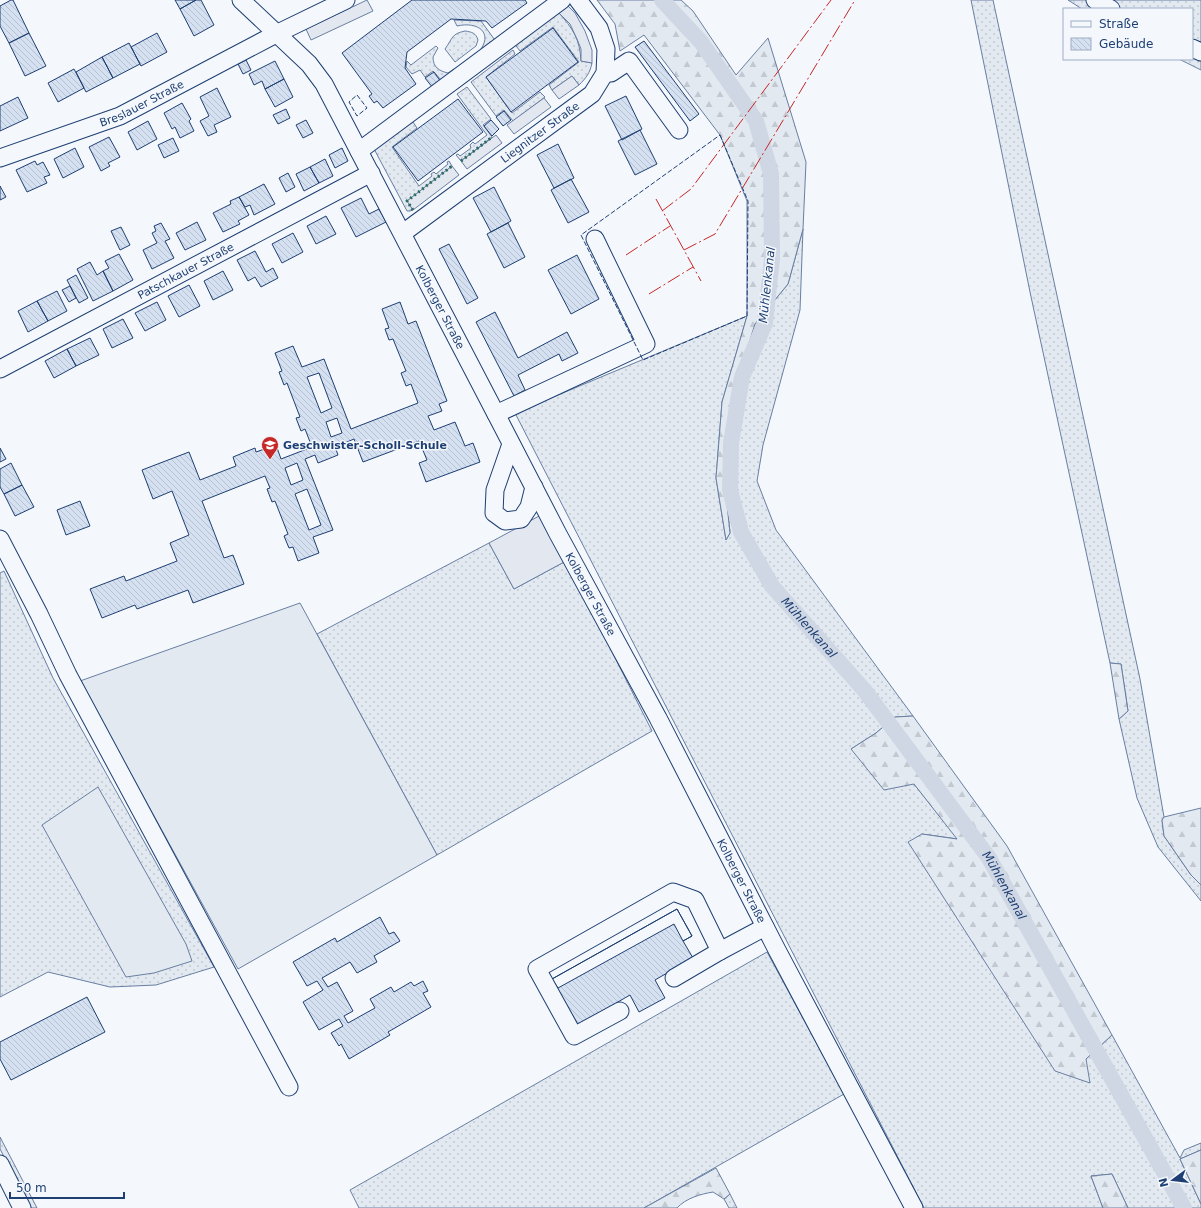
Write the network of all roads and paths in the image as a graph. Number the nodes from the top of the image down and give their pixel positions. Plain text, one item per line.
1 (241, 0) edge
2 (346, 0) edge
3 (562, 0) edge
4 (578, 0) edge
5 (1095, 0) edge
6 (1109, 8) edge
7 (276, 34) junction
8 (605, 74) junction
9 (679, 130) dead end
10 (359, 151) junction
11 (0, 158) edge
12 (371, 173) junction
13 (403, 233) junction
14 (595, 239) dead end
15 (0, 369) edge
16 (496, 414) junction
17 (511, 444) junction
18 (534, 487) junction
19 (0, 539) edge
20 (765, 927) junction
21 (720, 952) junction
22 (674, 978) dead end
23 (620, 1011) dead end
24 (289, 1087) dead end
25 (0, 1164) edge
26 (22, 1208) edge
27 (914, 1208) edge

1 - 7 street, Kolberger Straße
2 - 7 street
3 - 10 street
4 - 8 street
5 - 6 street
7 - 10 street, Kolberger Straße
7 - 11 street, Breslauer Straße
8 - 9 street
8 - 13 street, Liegnitzer Straße
10 - 12 street, Kolberger Straße
12 - 13 street, Kolberger Straße
12 - 15 street, Patschkauer Straße
13 - 16 street, Kolberger Straße
14 - 16 street
16 - 17 street, Kolberger Straße
17 - 18 street, Kolberger Straße
17 - 18 street
18 - 20 street, Kolberger Straße
19 - 24 street
20 - 21 street
20 - 27 street, Kolberger Straße
21 - 22 street
21 - 23 street
25 - 26 street

